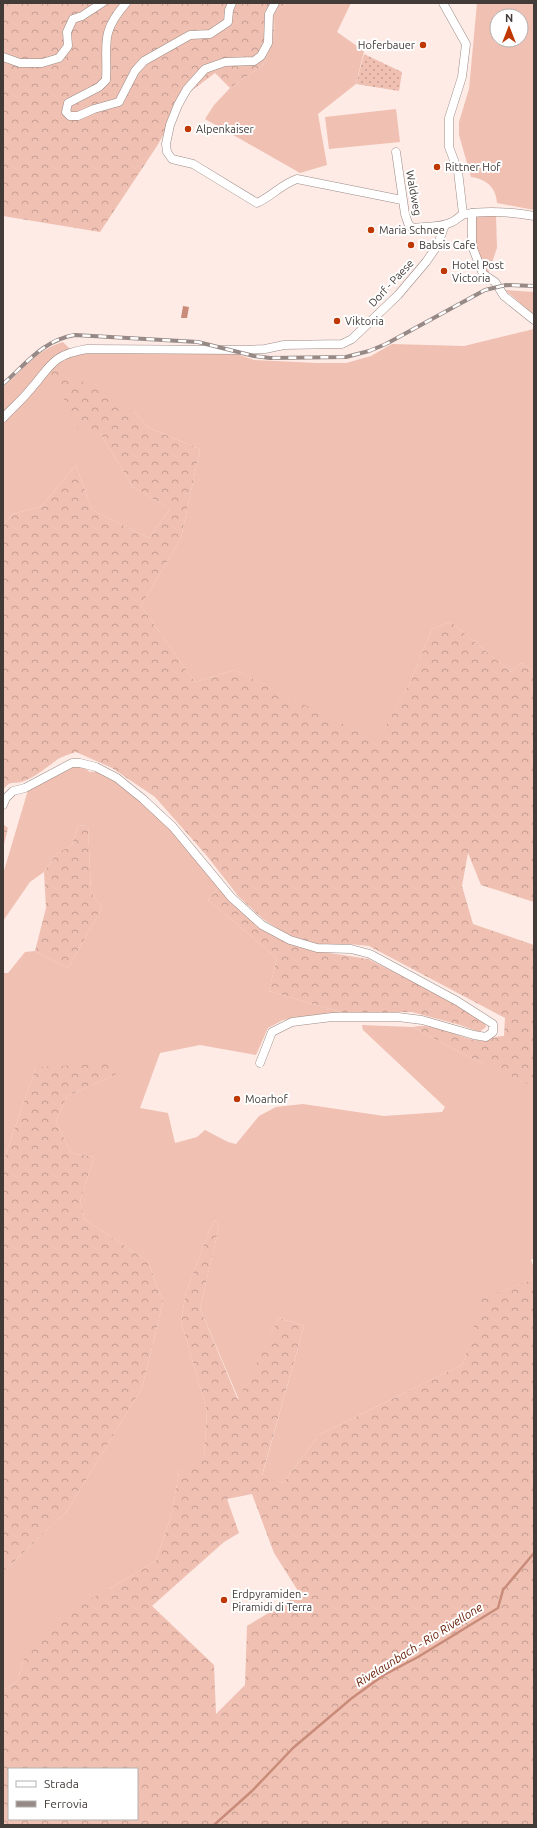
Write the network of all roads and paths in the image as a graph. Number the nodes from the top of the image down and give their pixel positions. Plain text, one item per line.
1 (102, 3) edge
2 (126, 3) edge
3 (232, 3) edge
4 (275, 3) edge
5 (443, 3) edge
6 (3, 57) edge
7 (396, 152) dead end
8 (402, 200) junction
9 (467, 214) junction
10 (534, 216) edge
11 (445, 225) junction
12 (534, 320) edge
13 (3, 418) edge
14 (3, 805) edge
15 (260, 1063) dead end

1 - 6 street
2 - 3 street
4 - 8 street
5 - 9 street
7 - 8 street, Waldweg
8 - 11 street, Waldweg
9 - 10 street
9 - 11 street
9 - 12 street
11 - 13 street, Dorf - Paese
14 - 15 street

